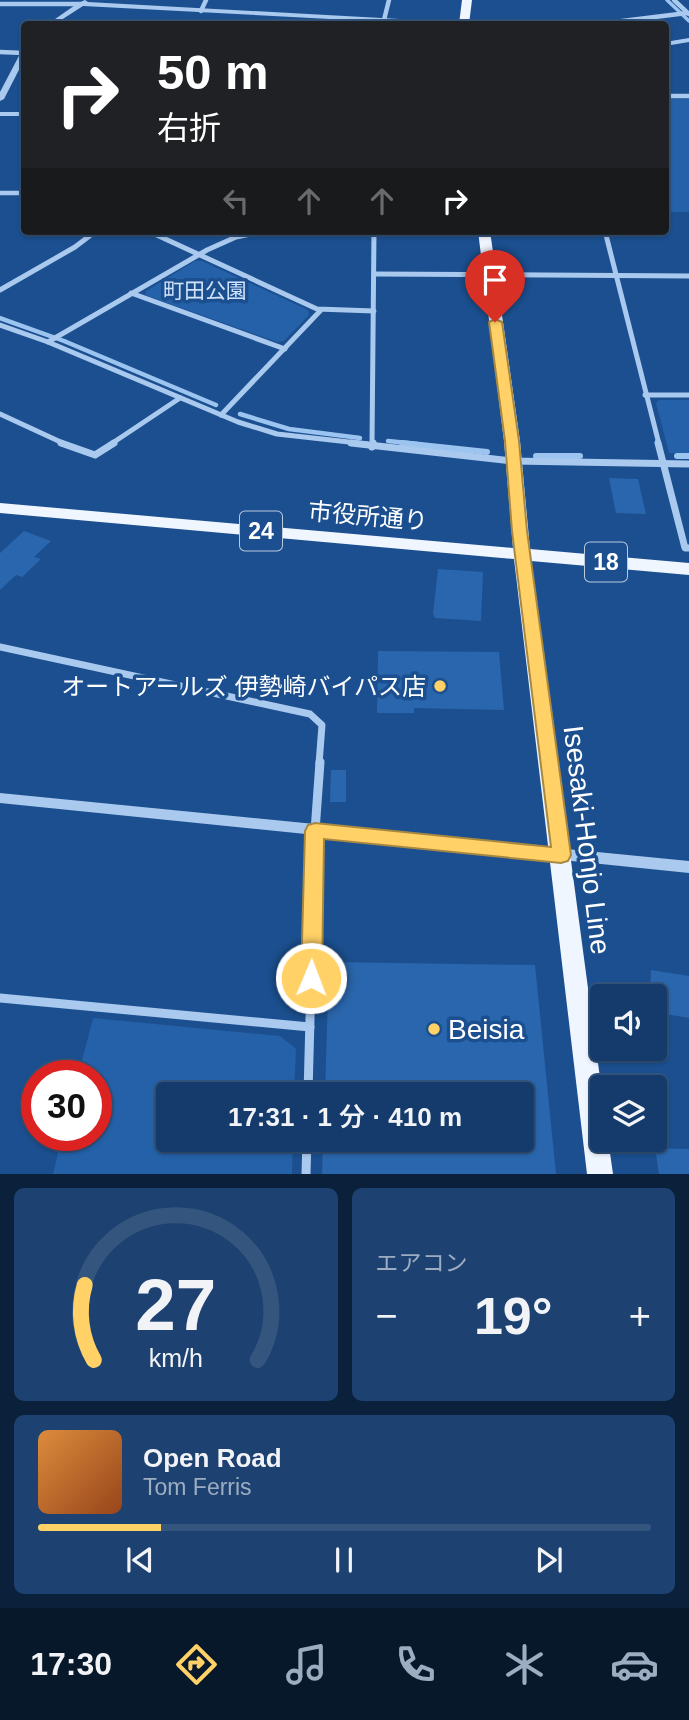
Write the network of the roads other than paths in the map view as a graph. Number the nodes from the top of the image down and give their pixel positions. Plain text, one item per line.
1 (89, 0) edge
2 (206, 0) edge
3 (389, 0) edge
4 (467, 0) edge
5 (674, 0) edge
6 (24, 2) edge
7 (0, 4) edge
8 (80, 4) junction
9 (201, 11) junction
10 (688, 13) edge
11 (55, 21) edge
12 (367, 21) edge
13 (384, 21) edge
14 (464, 21) edge
15 (623, 21) edge
16 (689, 40) edge
17 (669, 43) edge
18 (0, 52) edge
19 (21, 53) edge
20 (21, 59) edge
21 (669, 96) edge
22 (689, 96) edge
23 (0, 99) edge
24 (0, 114) edge
25 (21, 114) edge
26 (0, 193) edge
27 (21, 193) edge
28 (91, 235) edge
29 (157, 235) edge
30 (246, 235) edge
31 (374, 235) edge
32 (484, 235) edge
33 (606, 235) edge
34 (199, 254) junction
35 (374, 274) junction
36 (489, 274) junction
37 (616, 275) junction
38 (689, 276) edge
39 (0, 290) edge
40 (131, 293) junction
41 (321, 310) junction
42 (374, 311) junction
43 (0, 325) edge
44 (48, 342) junction
45 (285, 349) junction
46 (645, 395) junction
47 (689, 395) edge
48 (180, 398) junction
49 (0, 414) edge
50 (221, 415) junction
51 (372, 447) junction
52 (513, 461) junction
53 (663, 464) junction
54 (689, 464) edge
55 (0, 508) edge
56 (689, 548) edge
57 (523, 554) junction
58 (689, 569) edge
59 (0, 648) edge
60 (0, 799) edge
61 (315, 831) junction
62 (561, 855) junction
63 (689, 867) edge
64 (0, 998) edge
65 (310, 1027) junction
66 (308, 1082) edge
67 (307, 1152) edge
68 (306, 1174) edge
69 (600, 1174) edge

1 - 8 street
2 - 9 street
3 - 13 street
4 - 14 main road
5 - 10 street
6 - 7 street
6 - 8 street
8 - 9 street
8 - 11 street
9 - 12 street
10 - 15 street
16 - 17 street
18 - 19 street
20 - 23 street
21 - 22 street
24 - 25 street
26 - 27 street
28 - 39 street
29 - 34 street
30 - 34 street
31 - 35 street
32 - 36 main road, Isesaki-Honjo Line
33 - 37 street
34 - 40 street
34 - 41 street
35 - 36 street
35 - 42 street
36 - 37 street
36 - 52 main road, Isesaki-Honjo Line
37 - 38 street
37 - 46 street
40 - 44 street
40 - 45 street
41 - 42 street
41 - 45 street
42 - 51 street
43 - 44 street
44 - 48 street
45 - 50 street
46 - 47 street
46 - 53 street
48 - 49 street
48 - 50 street
50 - 51 street
51 - 52 street
52 - 53 street
52 - 57 main road, Isesaki-Honjo Line
53 - 54 street
53 - 56 street
55 - 57 main road, 市役所通り / 24
57 - 58 main road, 市役所通り / 18
57 - 62 main road, Isesaki-Honjo Line
59 - 61 street
60 - 61 street
61 - 62 street
61 - 65 street
62 - 63 street
62 - 69 main road, Isesaki-Honjo Line
64 - 65 street
65 - 66 street
67 - 68 street

